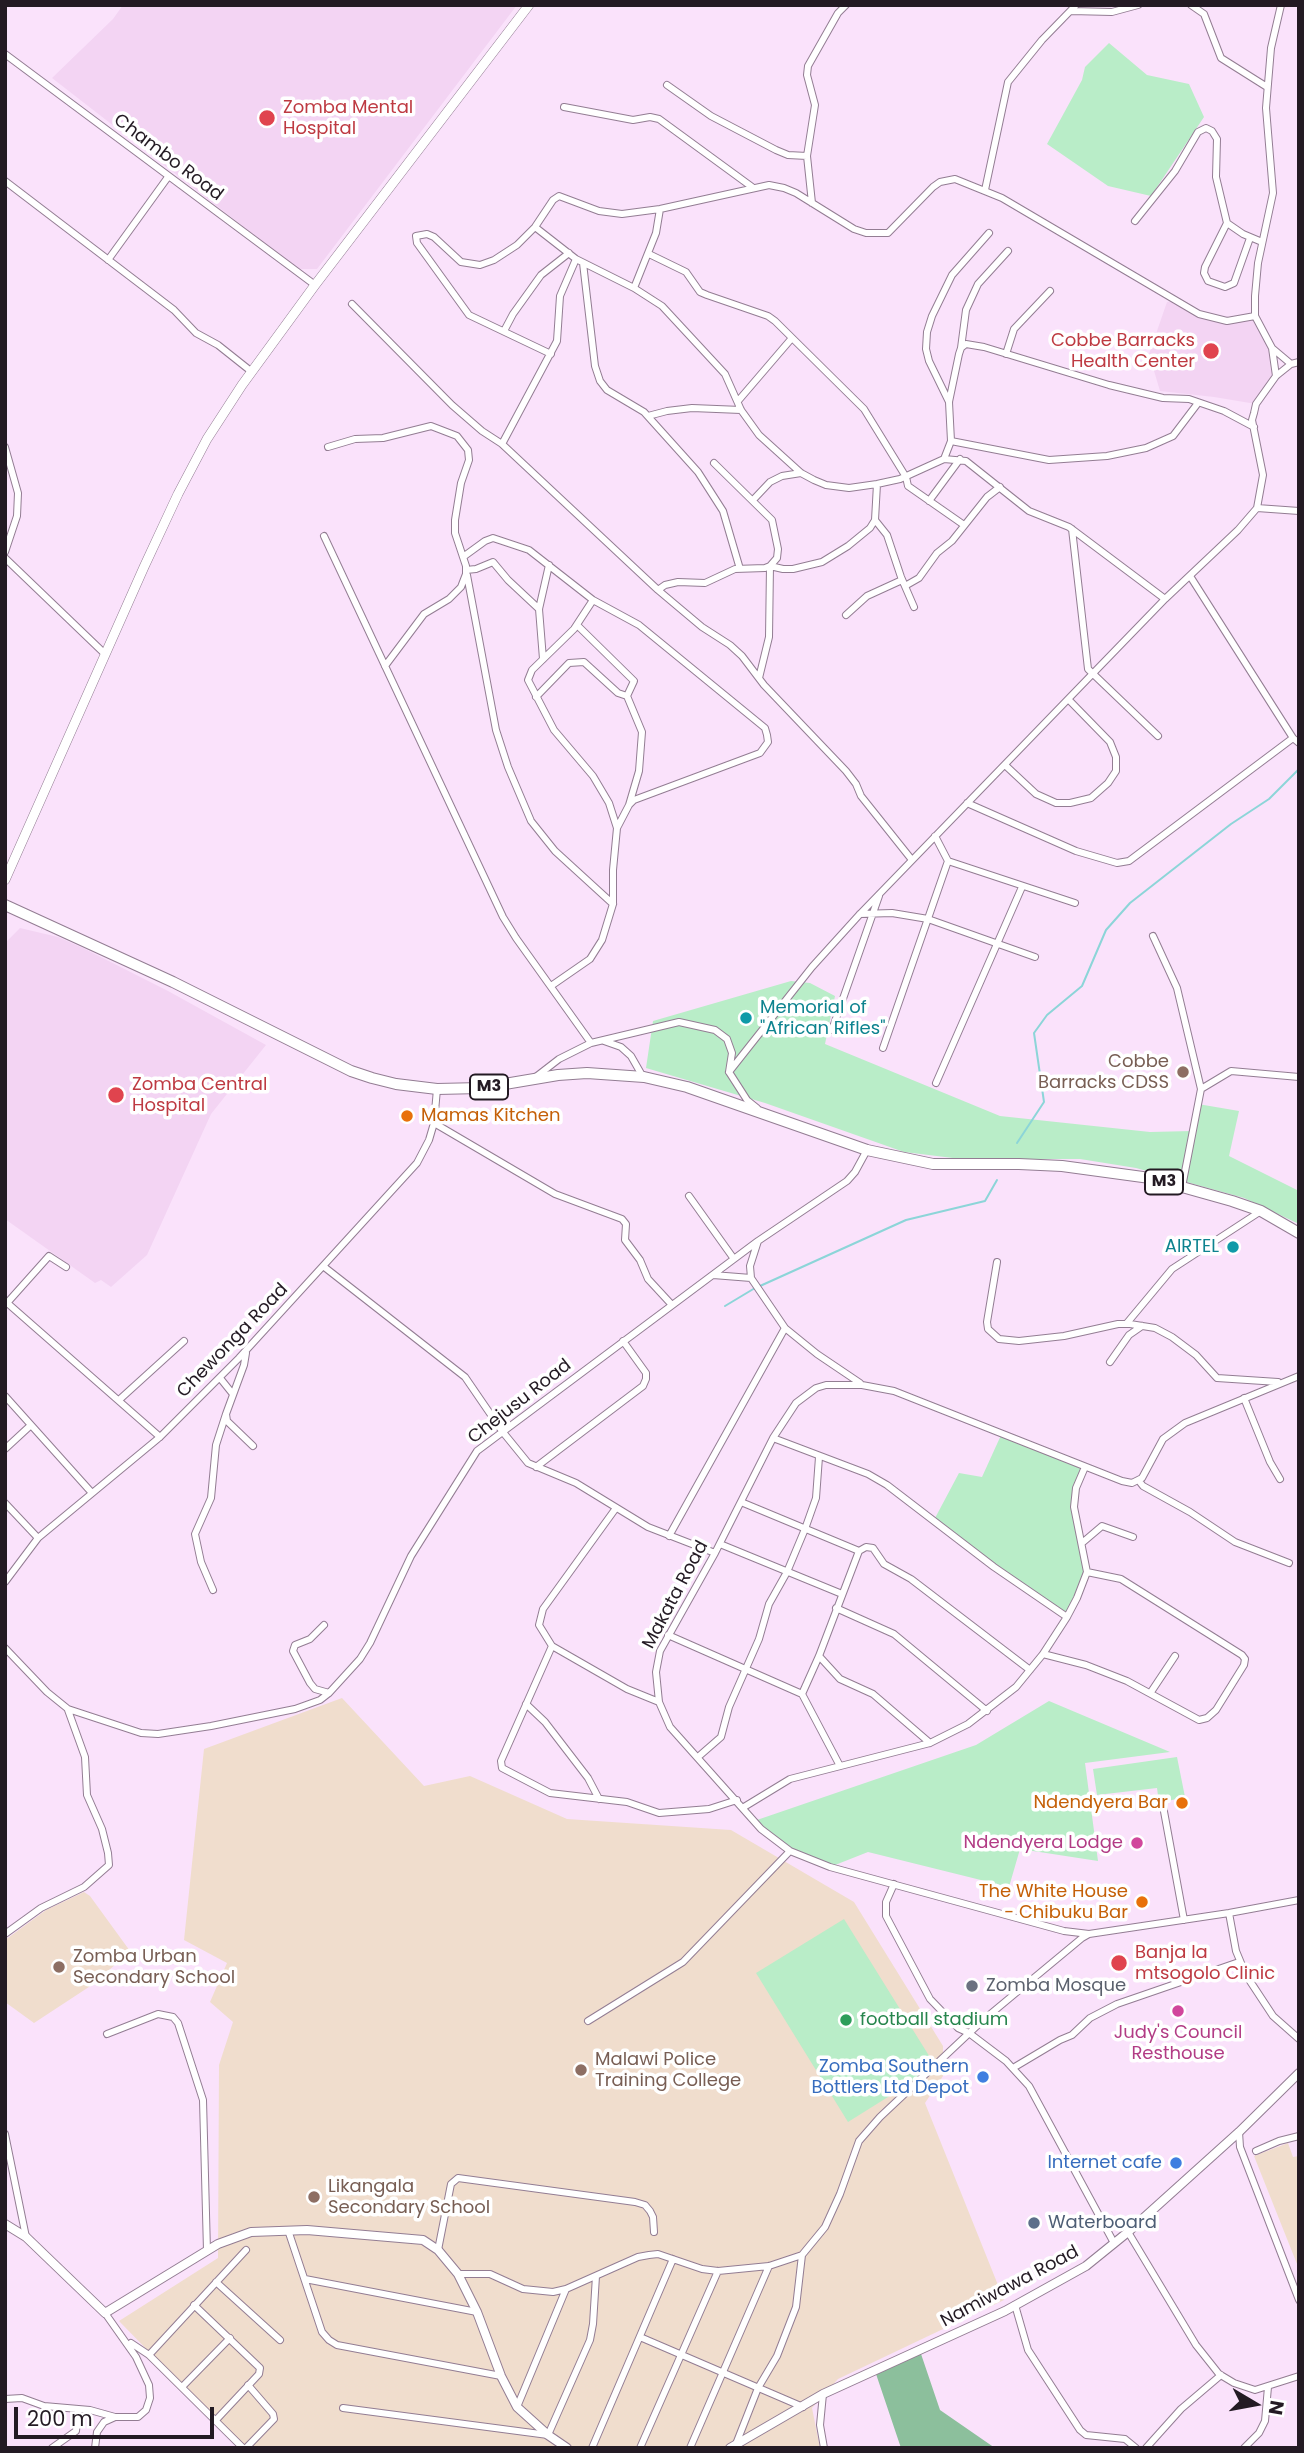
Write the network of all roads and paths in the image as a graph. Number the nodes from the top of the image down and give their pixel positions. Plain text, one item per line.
1 (529, 5) edge
2 (846, 5) edge
3 (1076, 5) edge
4 (1138, 5) edge
5 (1192, 5) edge
6 (1281, 5) edge
7 (1071, 11) junction
8 (5, 54) edge
9 (667, 85) dead end
10 (1267, 88) junction
11 (564, 107) dead end
12 (807, 156) junction
13 (168, 177) junction
14 (5, 181) edge
15 (752, 187) junction
16 (985, 190) junction
17 (812, 203) junction
18 (660, 209) junction
19 (1135, 221) dead end
20 (1227, 223) junction
21 (535, 227) junction
22 (989, 233) dead end
23 (1250, 238) junction
24 (1262, 242) junction
25 (1008, 251) dead end
26 (569, 254) junction
27 (649, 254) junction
28 (576, 259) junction
29 (108, 260) junction
30 (583, 263) junction
31 (315, 285) junction
32 (634, 288) junction
33 (1050, 291) dead end
34 (352, 304) dead end
35 (1255, 316) junction
36 (504, 331) junction
37 (792, 338) junction
38 (961, 348) junction
39 (1272, 348) junction
40 (551, 354) junction
41 (1006, 354) junction
42 (1295, 363) edge
43 (251, 372) junction
44 (1276, 376) junction
45 (738, 401) junction
46 (949, 401) junction
47 (1198, 403) junction
48 (741, 410) junction
49 (648, 416) junction
50 (1255, 427) junction
51 (951, 441) junction
52 (502, 443) junction
53 (5, 447) edge
54 (328, 447) dead end
55 (975, 447) junction
56 (944, 459) junction
57 (963, 460) junction
58 (714, 463) dead end
59 (801, 473) junction
60 (906, 477) junction
61 (877, 484) junction
62 (1000, 488) junction
63 (753, 500) junction
64 (929, 501) junction
65 (1257, 508) junction
66 (1299, 510) edge
67 (875, 520) junction
68 (964, 525) junction
69 (1072, 529) junction
70 (324, 536) dead end
71 (5, 552) edge
72 (463, 557) junction
73 (5, 558) edge
74 (549, 565) junction
75 (770, 566) junction
76 (740, 569) junction
77 (466, 572) junction
78 (1190, 576) junction
79 (904, 583) junction
80 (658, 590) junction
81 (1166, 599) junction
82 (593, 600) junction
83 (914, 607) dead end
84 (539, 609) junction
85 (846, 615) dead end
86 (577, 625) junction
87 (105, 654) junction
88 (543, 659) junction
89 (385, 666) junction
90 (1094, 675) junction
91 (759, 678) junction
92 (627, 696) junction
93 (536, 697) junction
94 (1069, 701) junction
95 (1158, 736) dead end
96 (1296, 740) edge
97 (1005, 765) junction
98 (967, 803) junction
99 (629, 804) junction
100 (617, 828) junction
101 (935, 836) junction
102 (912, 860) junction
103 (948, 862) junction
104 (5, 880) edge
105 (1022, 887) junction
106 (880, 894) junction
107 (1075, 903) dead end
108 (613, 904) junction
109 (5, 905) edge
110 (873, 913) junction
111 (860, 914) junction
112 (928, 919) junction
113 (1153, 936) dead end
114 (998, 943) junction
115 (1035, 957) dead end
116 (551, 986) junction
117 (832, 1030) dead end
118 (603, 1041) junction
119 (591, 1043) junction
120 (883, 1048) dead end
121 (729, 1072) junction
122 (644, 1077) junction
123 (1299, 1077) edge
124 (533, 1079) junction
125 (936, 1083) dead end
126 (436, 1089) junction
127 (1201, 1090) junction
128 (761, 1112) junction
129 (434, 1123) junction
130 (867, 1150) junction
131 (1182, 1187) junction
132 (689, 1196) dead end
133 (1261, 1211) junction
134 (1299, 1233) edge
135 (758, 1241) junction
136 (734, 1258) junction
137 (997, 1262) dead end
138 (66, 1266) dead end
139 (323, 1266) junction
140 (713, 1275) junction
141 (751, 1278) junction
142 (6, 1302) edge
143 (672, 1305) junction
144 (1129, 1323) junction
145 (1142, 1326) junction
146 (785, 1328) junction
147 (1131, 1333) junction
148 (184, 1341) dead end
149 (623, 1341) junction
150 (246, 1351) junction
151 (1110, 1362) dead end
152 (1299, 1376) edge
153 (220, 1378) junction
154 (1282, 1382) junction
155 (862, 1385) junction
156 (232, 1393) junction
157 (5, 1396) edge
158 (1244, 1398) junction
159 (119, 1400) junction
160 (226, 1413) junction
161 (31, 1425) junction
162 (502, 1431) junction
163 (160, 1437) junction
164 (773, 1438) junction
165 (253, 1446) dead end
166 (5, 1449) edge
167 (819, 1457) junction
168 (1085, 1466) junction
169 (536, 1467) junction
170 (1280, 1479) dead end
171 (1139, 1481) junction
172 (92, 1493) junction
173 (741, 1502) junction
174 (5, 1503) edge
175 (616, 1508) junction
176 (805, 1529) junction
177 (668, 1536) junction
178 (1133, 1537) dead end
179 (38, 1538) junction
180 (1082, 1543) junction
181 (720, 1544) junction
182 (859, 1551) junction
183 (715, 1553) junction
184 (1289, 1563) dead end
185 (788, 1572) junction
186 (1087, 1572) junction
187 (5, 1582) edge
188 (213, 1590) dead end
189 (842, 1594) junction
190 (836, 1608) junction
191 (1067, 1617) junction
192 (324, 1625) dead end
193 (668, 1635) junction
194 (552, 1646) junction
195 (5, 1648) edge
196 (1043, 1654) junction
197 (819, 1656) junction
198 (1175, 1656) dead end
199 (745, 1668) junction
200 (1030, 1670) junction
201 (1150, 1692) junction
202 (329, 1693) junction
203 (802, 1693) junction
204 (659, 1702) junction
205 (526, 1704) junction
206 (68, 1709) junction
207 (987, 1711) junction
208 (930, 1742) junction
209 (698, 1757) junction
210 (839, 1766) junction
211 (599, 1798) junction
212 (737, 1800) junction
213 (1163, 1806) dead end
214 (744, 1807) junction
215 (790, 1851) junction
216 (894, 1884) junction
217 (1299, 1899) edge
218 (1229, 1913) junction
219 (1184, 1920) junction
220 (5, 1934) edge
221 (1089, 1934) junction
222 (1239, 1962) junction
223 (588, 2021) dead end
224 (969, 2033) junction
225 (107, 2034) dead end
226 (1299, 2039) edge
227 (1013, 2068) junction
228 (1299, 2073) edge
229 (1239, 2132) junction
230 (5, 2134) edge
231 (1299, 2136) edge
232 (1256, 2151) dead end
233 (5, 2224) edge
234 (288, 2230) junction
235 (654, 2232) dead end
236 (1128, 2232) junction
237 (26, 2236) junction
238 (1114, 2243) junction
239 (246, 2250) dead end
240 (438, 2250) junction
241 (207, 2251) junction
242 (802, 2255) junction
243 (673, 2259) junction
244 (769, 2266) junction
245 (718, 2271) junction
246 (458, 2273) junction
247 (596, 2276) junction
248 (305, 2279) junction
249 (216, 2282) junction
250 (566, 2289) junction
251 (1299, 2300) edge
252 (194, 2305) junction
253 (1016, 2305) junction
254 (477, 2312) junction
255 (105, 2313) junction
256 (124, 2337) junction
257 (640, 2337) junction
258 (230, 2338) junction
259 (280, 2340) dead end
260 (149, 2355) junction
261 (681, 2355) junction
262 (723, 2373) junction
263 (1221, 2375) junction
264 (501, 2376) junction
265 (1299, 2376) edge
266 (248, 2385) junction
267 (182, 2387) junction
268 (1268, 2387) junction
269 (758, 2388) junction
270 (823, 2394) junction
271 (5, 2399) edge
272 (517, 2407) junction
273 (803, 2407) junction
274 (343, 2408) dead end
275 (78, 2410) junction
276 (115, 2417) junction
277 (216, 2420) junction
278 (548, 2435) junction
279 (733, 2446) edge
280 (52, 2448) edge
281 (95, 2448) edge
282 (245, 2448) edge
283 (567, 2448) edge
284 (592, 2448) edge
285 (640, 2448) edge
286 (690, 2448) edge
287 (824, 2448) edge
288 (1136, 2448) edge
289 (1146, 2448) edge
290 (1244, 2448) edge

1 - 31 main road
2 - 12 street
3 - 7 street
4 - 7 street
5 - 10 street
6 - 10 street
7 - 16 street
8 - 13 street, Chambo Road
9 - 12 street
10 - 24 street
11 - 15 street
12 - 17 street
13 - 29 street
13 - 31 street, Chambo Road
14 - 29 street
15 - 17 street
15 - 18 street
16 - 17 street
16 - 35 street
18 - 21 street
18 - 27 street
19 - 20 street
20 - 23 street
20 - 23 street
21 - 26 street
21 - 36 street
22 - 46 street
23 - 24 street
24 - 35 street
25 - 38 street
26 - 28 street
26 - 36 street
27 - 32 street
27 - 37 street
28 - 30 street
28 - 40 street
29 - 43 street
30 - 32 street
30 - 49 street
31 - 43 main road
32 - 45 street
33 - 41 street
34 - 52 street
35 - 39 street
36 - 40 street
37 - 45 street
37 - 60 street
38 - 41 street
38 - 46 street
39 - 42 street
39 - 44 street
40 - 52 street
41 - 47 street
42 - 44 street
43 - 87 main road
44 - 50 street
45 - 48 street
46 - 51 street
47 - 50 street
47 - 55 street
48 - 49 street
48 - 59 street
49 - 76 street
50 - 65 street
51 - 55 street
51 - 56 street
52 - 80 street
53 - 71 street
54 - 72 street
55 - 57 street
56 - 57 street
56 - 60 street
57 - 62 street
57 - 64 street
58 - 63 street
59 - 61 street
59 - 63 street
60 - 61 street
60 - 64 street
61 - 67 street
62 - 68 street
62 - 69 street
63 - 75 street
64 - 68 street
65 - 66 street
65 - 78 street
67 - 75 street
67 - 79 street
68 - 79 street
69 - 81 street
69 - 90 street
70 - 89 street
72 - 74 street
72 - 77 street
73 - 87 street
74 - 82 street
74 - 84 street
75 - 76 street
75 - 91 street
76 - 80 street
77 - 84 street
77 - 89 street
77 - 108 street
78 - 81 street
78 - 96 street
79 - 83 street
79 - 85 street
80 - 91 street
81 - 90 street
82 - 86 street
82 - 99 street
84 - 88 street
86 - 88 street
86 - 92 street
87 - 104 main road
88 - 93 street
89 - 116 street
90 - 94 street
90 - 95 street
91 - 102 street
92 - 93 street
92 - 99 street
93 - 100 street
94 - 97 street
94 - 97 street
96 - 98 street
97 - 98 street
98 - 101 street
99 - 100 street
100 - 108 street
101 - 102 street
101 - 103 street
102 - 106 street
103 - 105 street
103 - 112 street
105 - 107 street
105 - 114 street
106 - 110 street
106 - 111 street
108 - 116 street
109 - 126 highway, M3
110 - 111 street
110 - 112 street
110 - 117 street
111 - 121 street
112 - 114 street
112 - 120 street
113 - 127 street
114 - 115 street
114 - 125 street
116 - 119 street
118 - 119 street
118 - 121 street
118 - 122 street
119 - 124 street
121 - 128 street
122 - 124 highway, M3
122 - 128 highway, M3
123 - 127 street
124 - 126 highway, M3
126 - 129 street, Chewonga Road
127 - 131 street
128 - 130 highway, M3
129 - 139 street, Chewonga Road
129 - 143 street
130 - 131 highway, M3
130 - 135 street, Chejusu Road
131 - 133 highway, M3
132 - 136 street
133 - 134 highway, M3
133 - 144 street
135 - 136 street, Chejusu Road
135 - 141 street
136 - 140 street, Chejusu Road
137 - 144 street
138 - 142 street
139 - 150 street, Chewonga Road
139 - 162 street
140 - 141 street
140 - 143 street, Chejusu Road
141 - 146 street
142 - 159 street
143 - 149 street, Chejusu Road
144 - 145 street
144 - 147 street
145 - 147 street
145 - 154 street
146 - 155 street
146 - 177 street
147 - 151 street
148 - 159 street
149 - 162 street, Chejusu Road
149 - 169 street
150 - 153 street, Chewonga Road
150 - 156 street
152 - 154 street
153 - 156 street
153 - 163 street, Chewonga Road
154 - 158 street
155 - 164 street, Makata Road
155 - 168 street, Makata Road
156 - 160 street
157 - 161 street
158 - 170 street
158 - 171 street
159 - 163 street
160 - 165 street
160 - 188 street
161 - 166 street
161 - 172 street
162 - 169 street
162 - 202 street, Chejusu Road
163 - 172 street, Chewonga Road
164 - 167 street
164 - 173 street, Makata Road
167 - 176 street
167 - 191 street
168 - 171 street, Makata Road
168 - 180 street
169 - 175 street
171 - 184 street
172 - 179 street, Chewonga Road
173 - 176 street
173 - 181 street, Makata Road
174 - 179 street
175 - 177 street
175 - 194 street
176 - 182 street
176 - 185 street
177 - 183 street
178 - 180 street
179 - 187 street, Chewonga Road
180 - 186 street
181 - 183 street, Makata Road
181 - 185 street
182 - 189 street
182 - 200 street
183 - 193 street, Makata Road
185 - 189 street
185 - 199 street
186 - 191 street
186 - 201 street
189 - 190 street
190 - 197 street
190 - 207 street
191 - 196 street
192 - 202 street
193 - 199 street
193 - 204 street, Makata Road
194 - 204 street
194 - 205 street
195 - 206 street
196 - 200 street
196 - 201 street
197 - 203 street
197 - 208 street
198 - 201 street
199 - 203 street
199 - 209 street
200 - 207 street
202 - 206 street, Chejusu Road
203 - 210 street
204 - 209 street, Makata Road
205 - 211 street
205 - 211 street
206 - 220 street
207 - 208 street
208 - 210 street
209 - 212 street, Makata Road
210 - 214 street
211 - 212 street
212 - 214 street, Makata Road
213 - 219 street
214 - 215 street, Makata Road
215 - 216 street, Makata Road
215 - 223 street
216 - 221 street, Makata Road
216 - 224 street
217 - 218 street
218 - 219 street
218 - 222 street
219 - 221 street
221 - 224 street
222 - 226 street
222 - 227 street
224 - 227 street
224 - 242 street
225 - 241 street
227 - 238 street
228 - 229 street, Namiwawa Road
229 - 236 street, Namiwawa Road
229 - 251 street
230 - 237 street
231 - 232 street
233 - 237 street
234 - 240 street
234 - 241 street
234 - 248 street
235 - 240 street
236 - 238 street, Namiwawa Road
236 - 263 street
237 - 255 street
238 - 253 street, Namiwawa Road
239 - 249 street
240 - 246 street
241 - 255 street
242 - 244 street
242 - 269 street
243 - 245 street
243 - 247 street
243 - 257 street
244 - 245 street
244 - 262 street
245 - 261 street
246 - 250 street
246 - 254 street
247 - 250 street
247 - 278 street
248 - 254 street
248 - 264 street
249 - 252 street
249 - 259 street
250 - 272 street
252 - 258 street
252 - 260 street
253 - 270 street, Namiwawa Road
253 - 288 street
254 - 264 street
255 - 256 street
256 - 260 street
256 - 276 street
257 - 261 street
257 - 284 street
258 - 266 street
258 - 267 street
260 - 267 street
261 - 262 street
261 - 285 street
262 - 269 street
262 - 286 street
263 - 268 street
263 - 289 street
264 - 272 street
265 - 268 street
266 - 277 street
266 - 282 street
267 - 277 street
268 - 290 street
269 - 273 street
269 - 279 street
270 - 273 street, Namiwawa Road
270 - 287 street
271 - 275 street
272 - 278 street
273 - 279 street, Namiwawa Road
274 - 278 street
275 - 276 street
275 - 280 street
276 - 281 street
277 - 282 street
278 - 283 street

